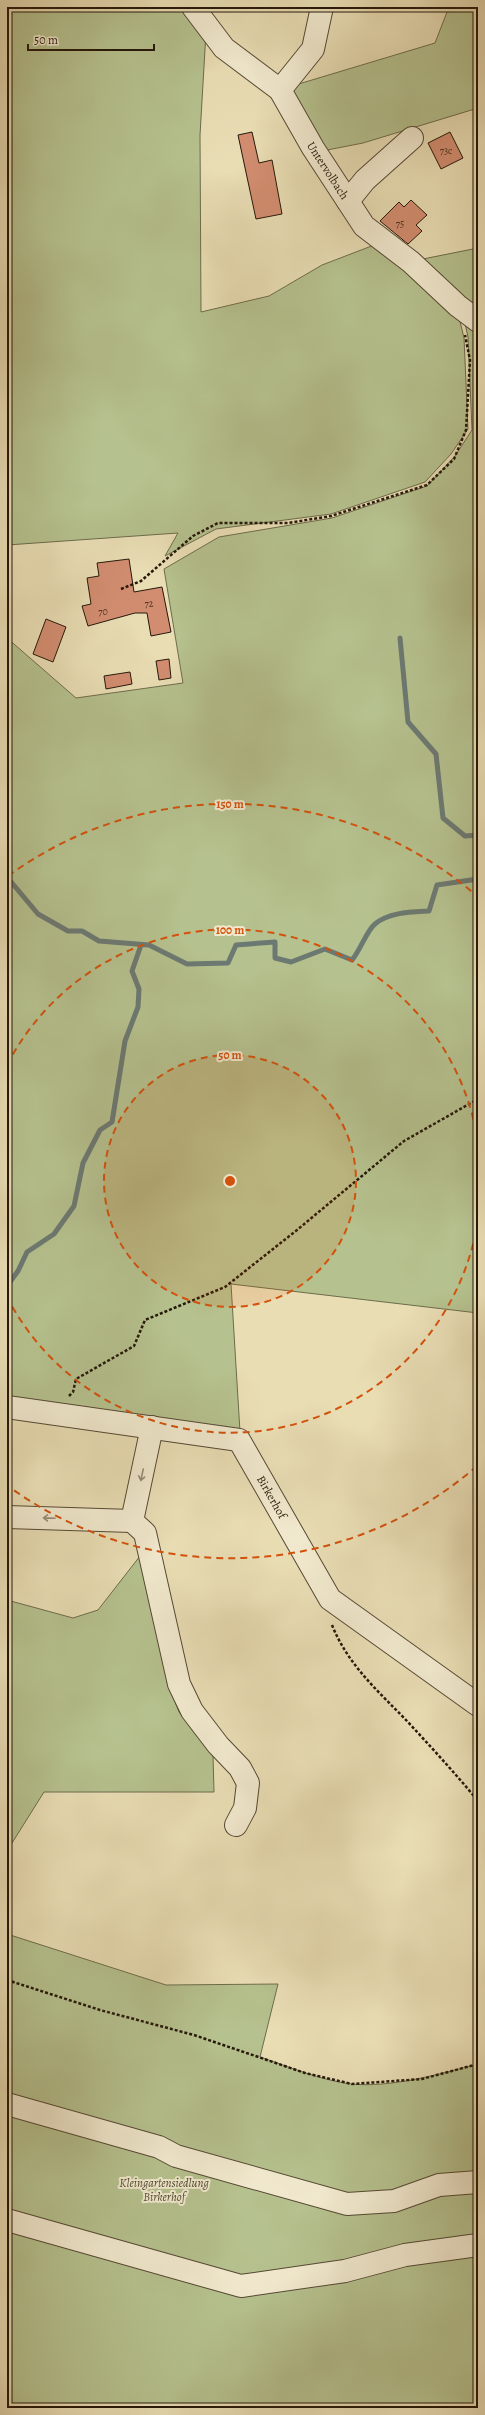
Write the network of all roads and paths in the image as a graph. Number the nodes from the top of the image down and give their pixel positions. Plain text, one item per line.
1 (193, 7) edge
2 (322, 7) edge
3 (280, 90) junction
4 (412, 138) dead end
5 (348, 201) junction
6 (458, 306) junction
7 (478, 321) edge
8 (121, 589) dead end
9 (478, 1099) edge
10 (7, 1407) edge
11 (53, 1412) junction
12 (152, 1427) junction
13 (7, 1517) edge
14 (132, 1521) junction
15 (340, 1644) dead end
16 (478, 1705) edge
17 (478, 1801) edge
18 (236, 1825) dead end
19 (7, 1980) edge
20 (478, 2064) edge
21 (7, 2104) edge
22 (478, 2182) edge
23 (7, 2220) edge
24 (478, 2245) edge

1 - 3 street, Untervolbach
2 - 3 street
3 - 5 street, Untervolbach
4 - 5 street
5 - 6 street, Untervolbach
6 - 7 street, Untervolbach
6 - 8 path
9 - 11 path
10 - 11 street, Birkerhof
11 - 12 street, Birkerhof
12 -> 14 street
12 - 16 street, Birkerhof
14 -> 13 street
14 - 18 street
15 - 17 path
19 - 20 path
21 - 22 street
23 - 24 street

